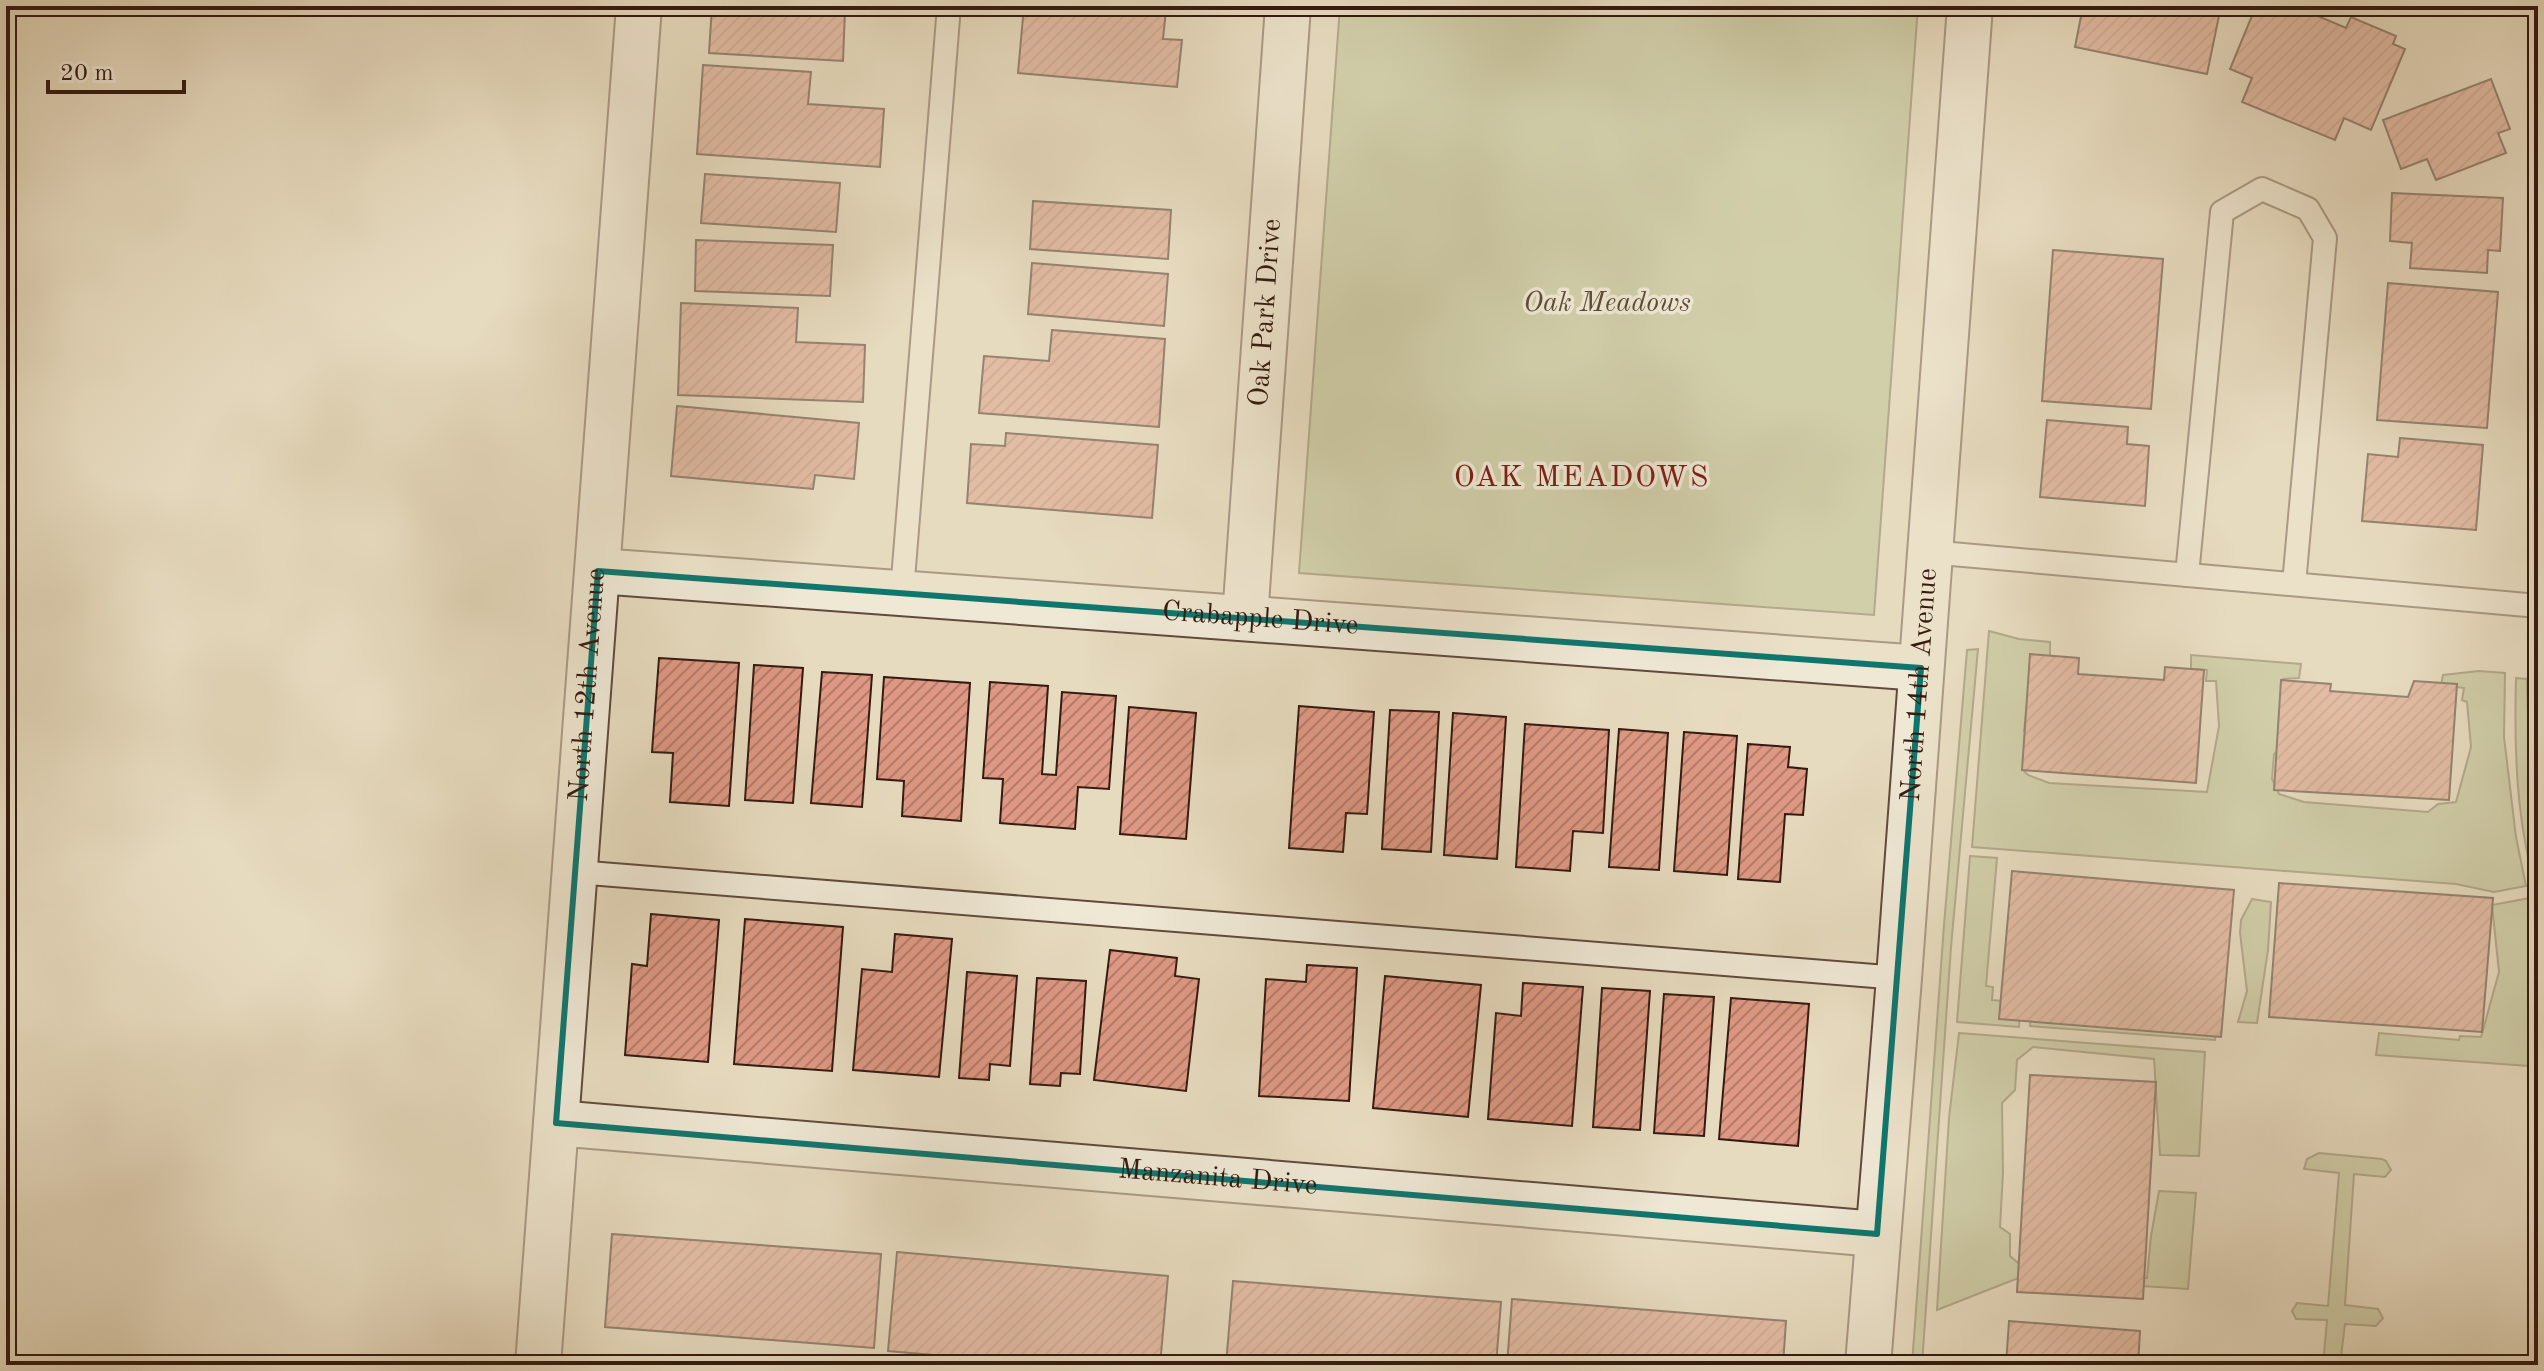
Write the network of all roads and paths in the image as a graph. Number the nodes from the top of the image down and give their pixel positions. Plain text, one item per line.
1 (639, 6) edge
2 (949, 6) edge
3 (1288, 6) edge
4 (1970, 6) edge
5 (1929, 552) junction
6 (598, 571) junction
7 (2187, 575) junction
8 (2294, 584) junction
9 (902, 592) junction
10 (2538, 606) edge
11 (1245, 618) junction
12 (1921, 668) junction
13 (576, 872) junction
14 (1899, 978) junction
15 (556, 1123) junction
16 (1877, 1234) junction
17 (538, 1365) edge
18 (1868, 1365) edge

1 - 6 street, North 12th Avenue
2 - 9 lane
3 - 11 street, Oak Park Drive
4 - 5 street, North 14th Avenue
5 - 7 lane
5 - 12 street, North 14th Avenue
6 - 9 street, Crabapple Drive
6 - 13 street, North 12th Avenue
7 - 8 lane
7 - 8 lane
8 - 10 lane
9 - 11 street, Crabapple Drive
11 - 12 street, Crabapple Drive
12 - 14 street, North 14th Avenue
13 - 14 lane
13 - 15 street, North 12th Avenue
14 - 16 street, North 14th Avenue
15 - 16 street, Manzanita Drive
15 - 17 street, North 12th Avenue
16 - 18 street, North 14th Avenue

